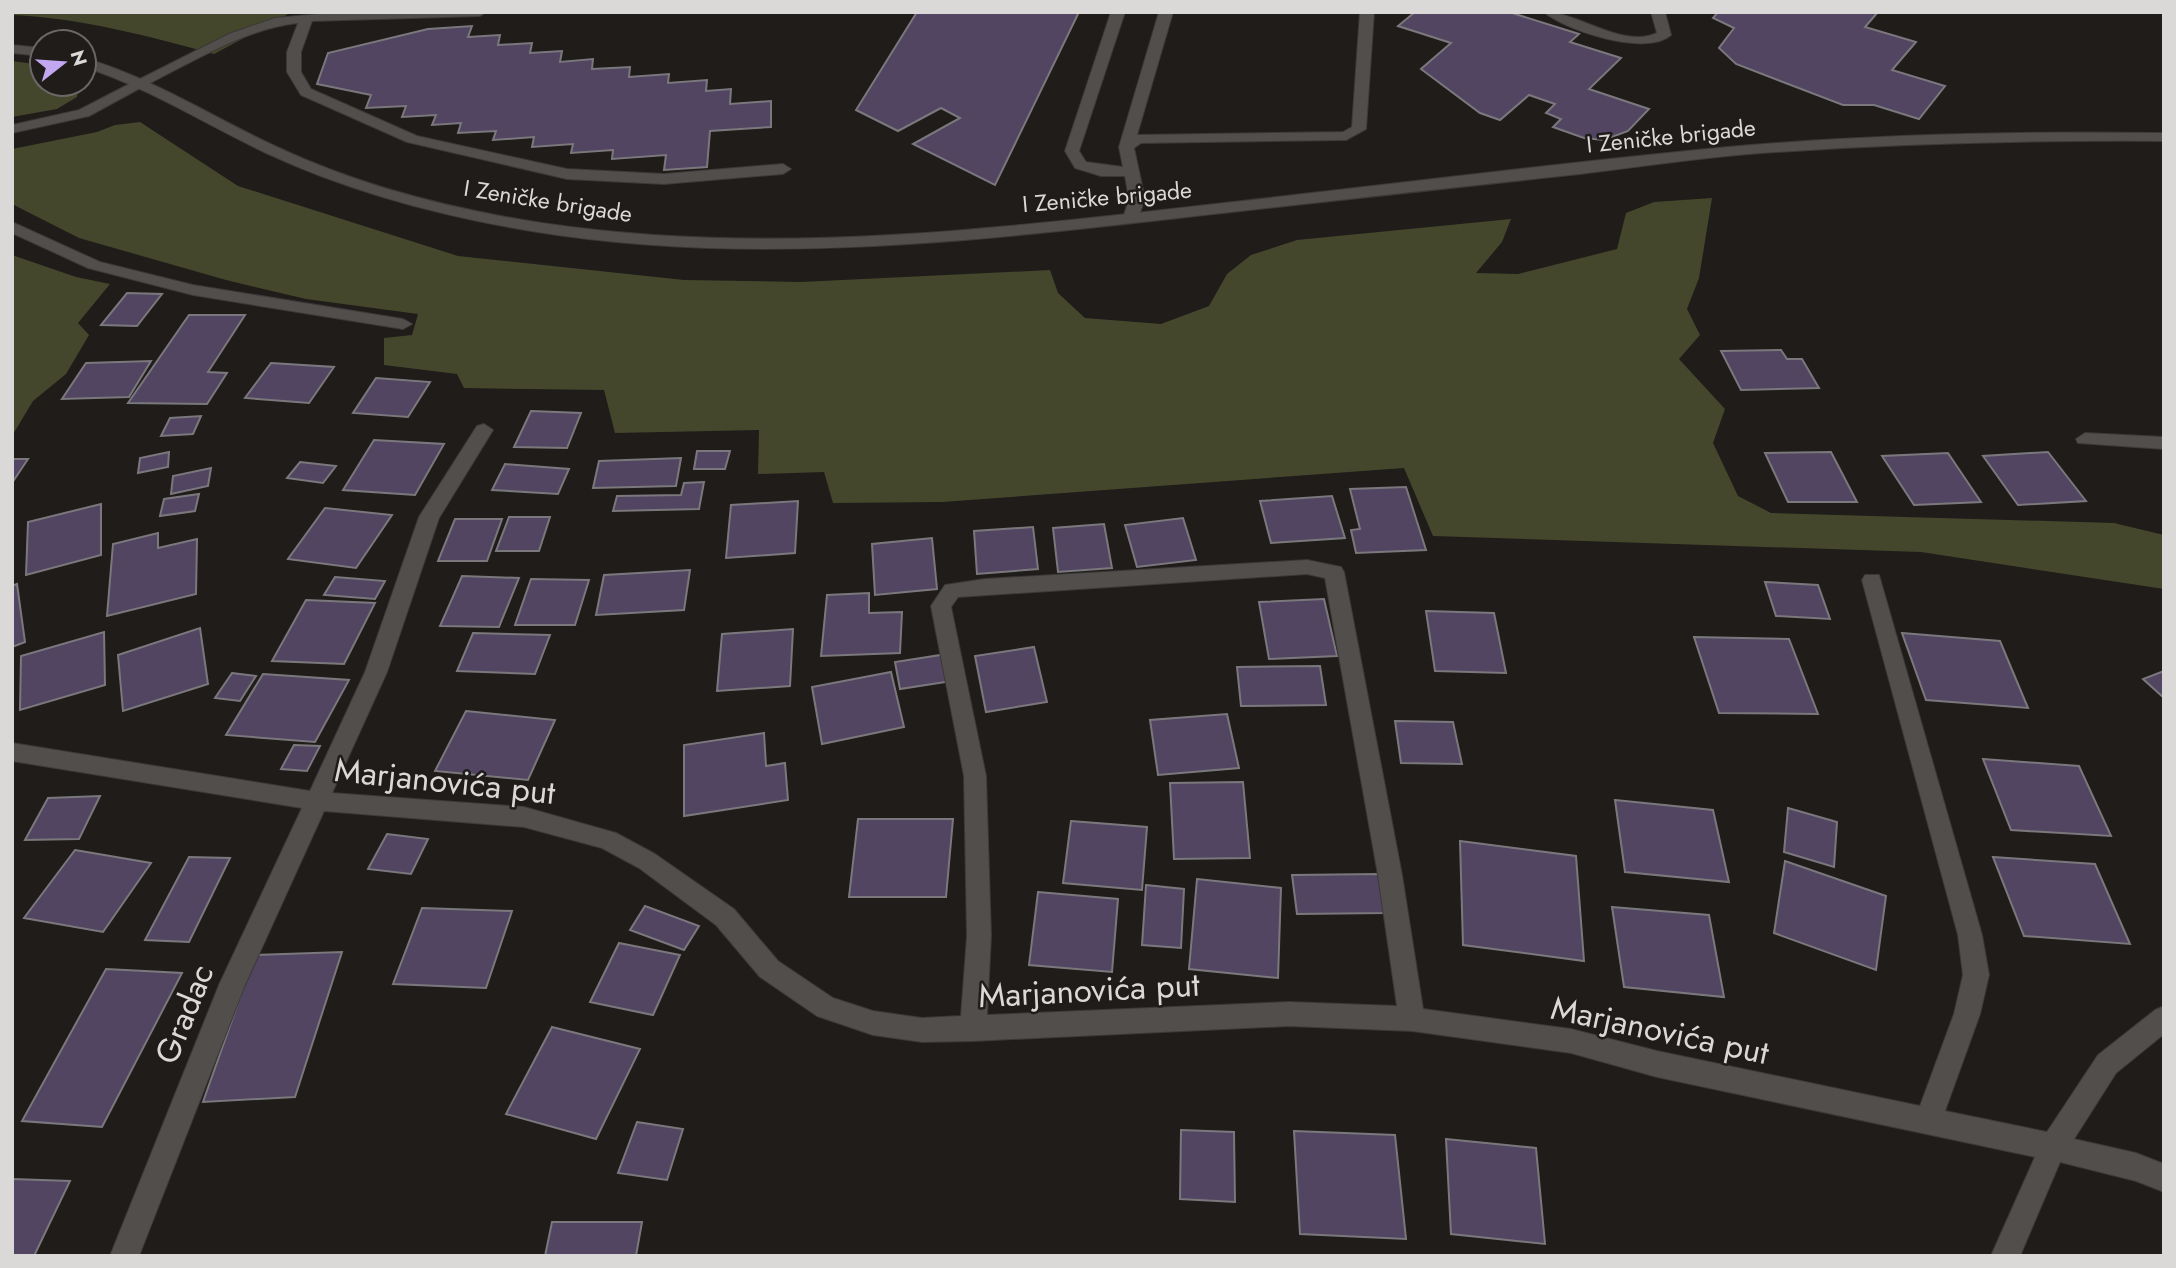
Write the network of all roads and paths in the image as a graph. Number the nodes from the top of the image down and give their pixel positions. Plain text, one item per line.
1 (480, 12) edge
2 (1118, 12) edge
3 (1166, 12) edge
4 (1367, 12) edge
5 (1550, 12) edge
6 (1658, 12) edge
7 (357, 14) edge
8 (307, 18) junction
9 (98, 67) edge
10 (139, 83) junction
11 (12, 130) edge
12 (2164, 137) edge
13 (1126, 147) junction
14 (783, 169) dead end
15 (1131, 172) junction
16 (1131, 218) junction
17 (12, 227) edge
18 (403, 324) dead end
19 (484, 430) dead end
20 (2085, 439) dead end
21 (2164, 443) edge
22 (1872, 580) dead end
23 (12, 752) edge
24 (315, 801) junction
25 (2164, 1018) edge
26 (1412, 1019) junction
27 (973, 1029) junction
28 (1927, 1122) junction
29 (2053, 1147) junction
30 (2164, 1178) edge
31 (124, 1256) edge
32 (2006, 1256) edge

1 - 7 street
2 - 15 street
3 - 13 street
4 - 13 street
5 - 6 street
7 - 8 street
8 - 10 street
8 - 14 street
9 - 10 street, I Zeničke brigade
10 - 11 street
10 - 16 street, I Zeničke brigade
12 - 16 street, I Zeničke brigade
13 - 15 street
15 - 16 street
17 - 18 street
19 - 24 street, Gradac
20 - 21 street
22 - 28 street
23 - 24 street, Marjanovića put
24 - 27 street, Marjanovića put
24 - 31 street, Gradac
25 - 29 street
26 - 27 street, Marjanovića put
26 - 27 street
26 - 28 street, Marjanovića put
28 - 29 street, Marjanovića put
29 - 30 street, Marjanovića put
29 - 32 street

